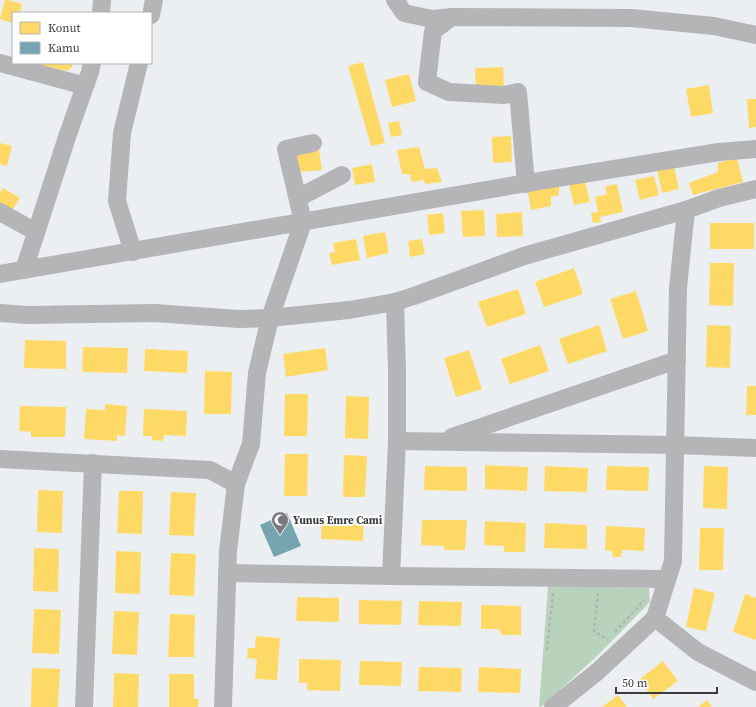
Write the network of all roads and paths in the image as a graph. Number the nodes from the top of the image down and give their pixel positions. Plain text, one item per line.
1 (102, 0) edge
2 (154, 0) edge
3 (395, 0) edge
4 (101, 12) edge
5 (152, 12) edge
6 (452, 17) junction
7 (756, 35) edge
8 (0, 63) edge
9 (92, 64) edge
10 (139, 64) edge
11 (86, 84) junction
12 (313, 143) dead end
13 (756, 149) edge
14 (342, 175) dead end
15 (526, 184) junction
16 (756, 189) edge
17 (298, 198) junction
18 (686, 210) junction
19 (0, 212) edge
20 (304, 222) junction
21 (36, 232) junction
22 (133, 252) junction
23 (24, 270) junction
24 (0, 274) edge
25 (395, 302) junction
26 (0, 313) edge
27 (270, 318) junction
28 (676, 360) junction
29 (397, 441) junction
30 (439, 441) junction
31 (675, 445) junction
32 (756, 448) edge
33 (0, 459) edge
34 (93, 464) junction
35 (236, 484) junction
36 (227, 573) junction
37 (391, 576) junction
38 (667, 579) junction
39 (553, 590) dead end
40 (599, 591) dead end
41 (644, 596) dead end
42 (655, 618) junction
43 (547, 650) dead end
44 (756, 682) edge
45 (84, 707) edge
46 (223, 707) edge
47 (553, 707) edge

1 - 4 street
2 - 5 street
3 - 6 street
6 - 7 street
6 - 15 street
8 - 11 street
9 - 11 street
10 - 22 street
11 - 21 street
12 - 17 street
13 - 15 street
14 - 17 street
15 - 20 street
16 - 18 street
17 - 20 street
18 - 25 street
18 - 28 street
19 - 21 street
20 - 22 street
20 - 27 street
21 - 23 street
22 - 23 street
23 - 24 street
25 - 27 street
25 - 29 street
26 - 27 street
27 - 35 street
28 - 30 street
28 - 31 street
29 - 30 street
29 - 37 street
30 - 31 street
31 - 32 street
31 - 38 street
33 - 34 street
34 - 35 street
34 - 45 street
35 - 36 street
36 - 37 street
36 - 46 street
37 - 38 street
38 - 42 street
39 - 43 path
40 - 41 path
42 - 44 street
42 - 47 street

